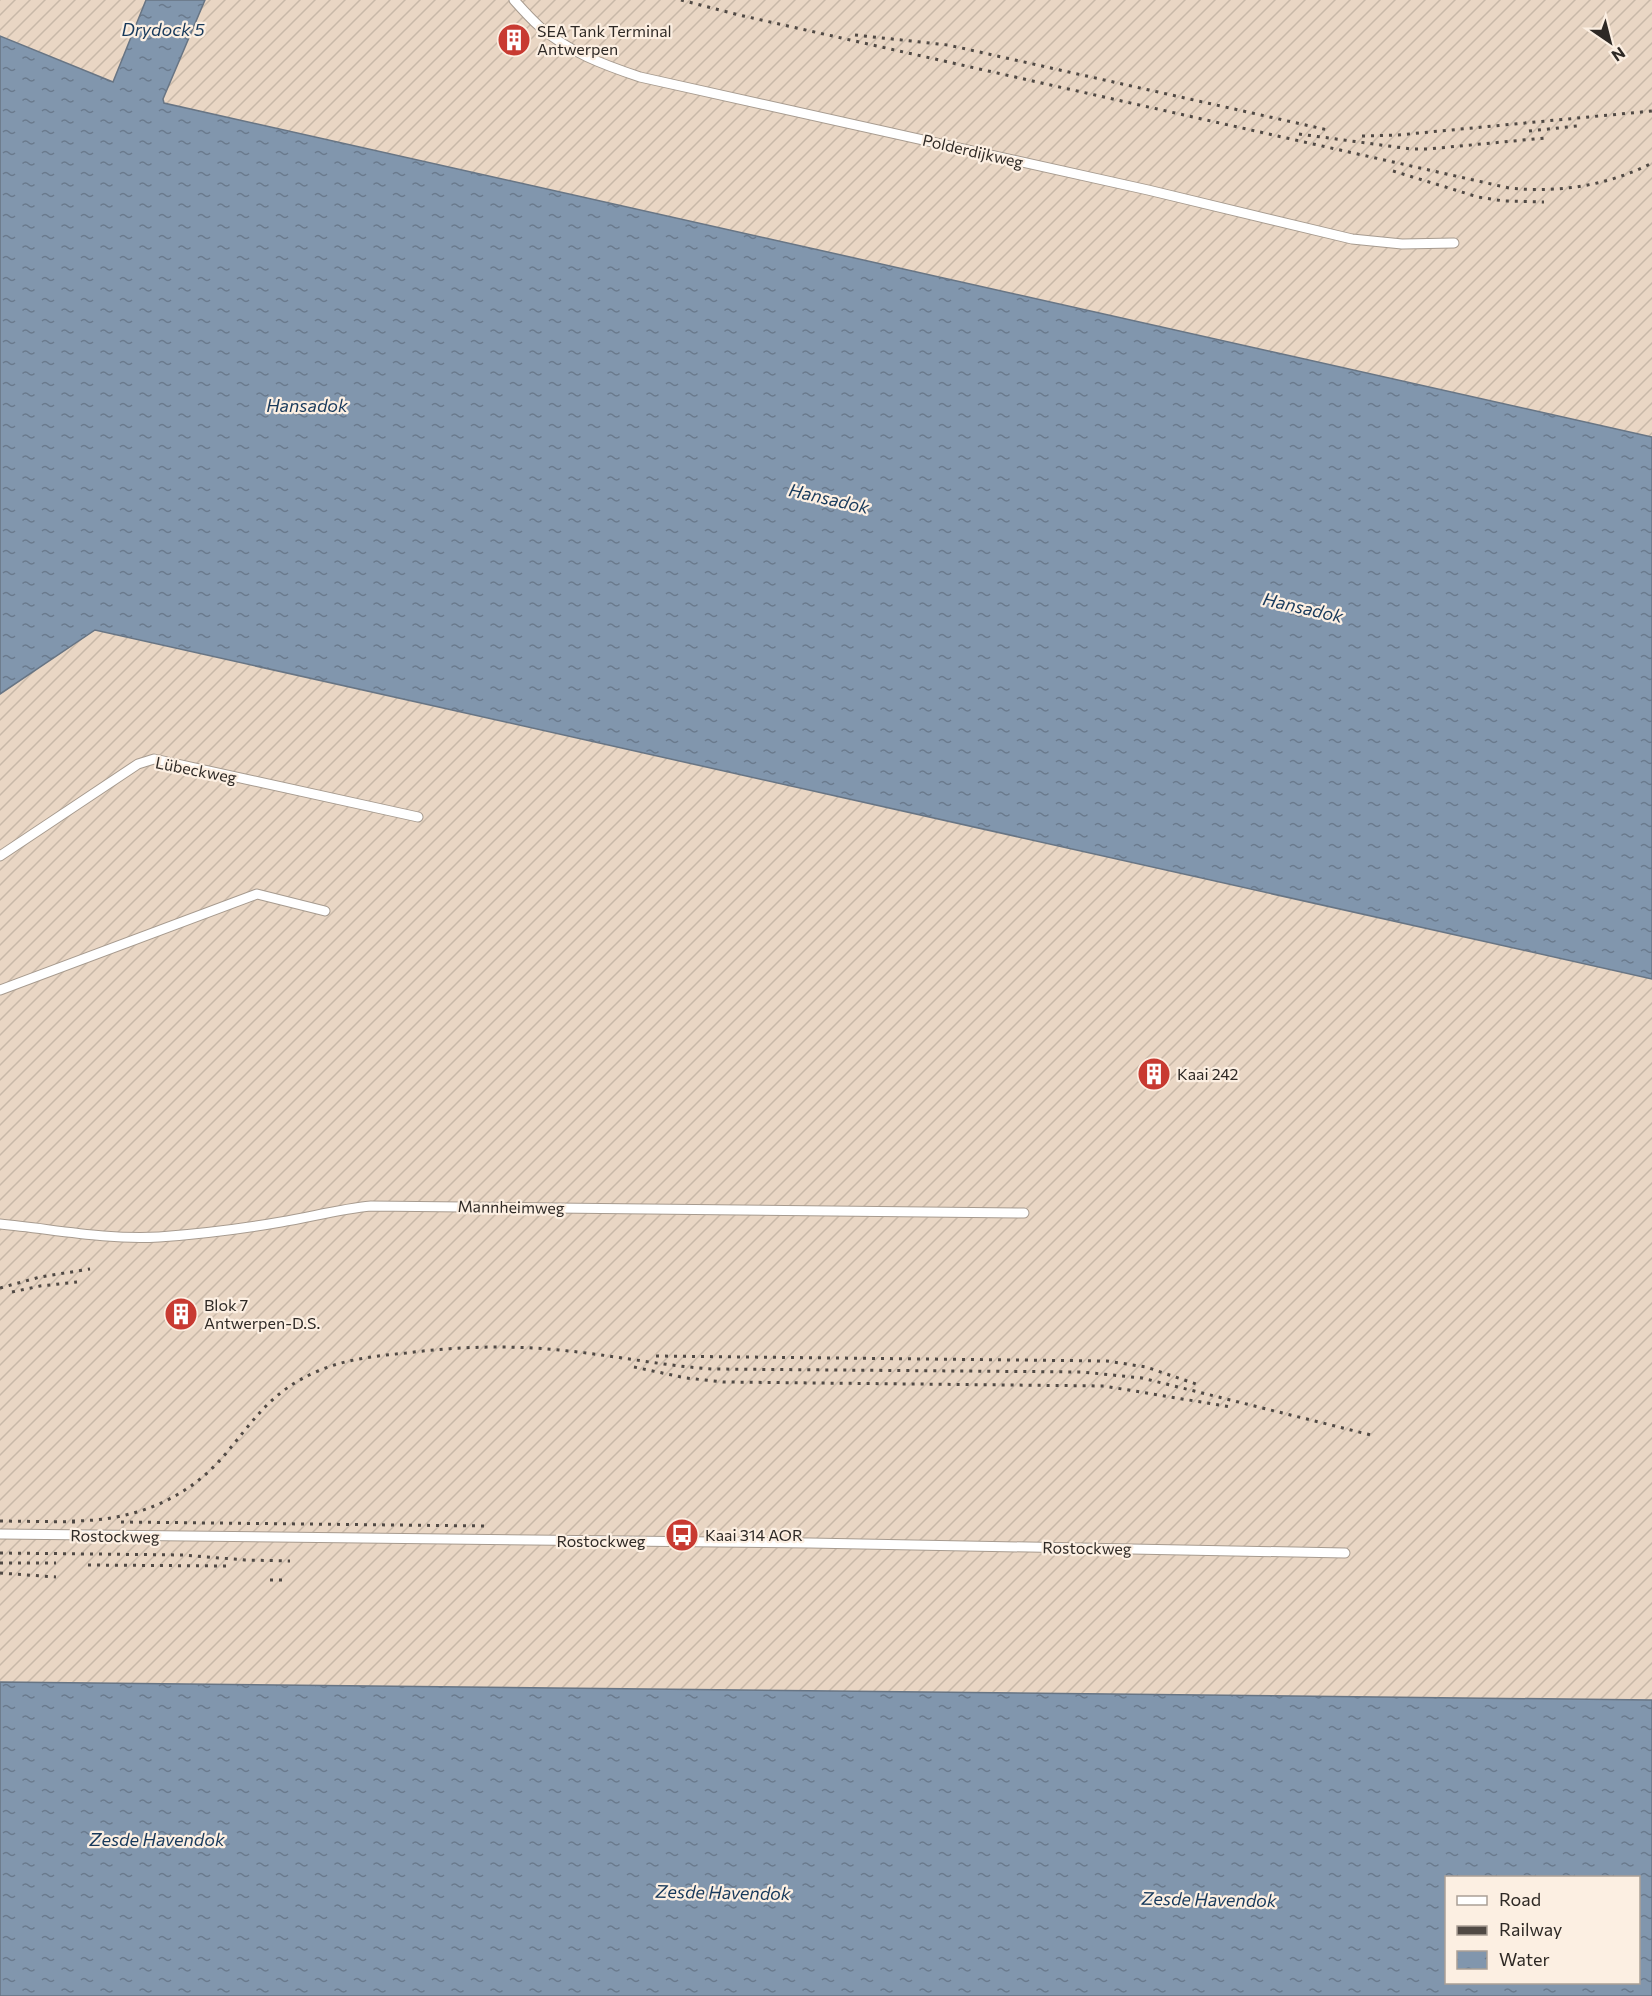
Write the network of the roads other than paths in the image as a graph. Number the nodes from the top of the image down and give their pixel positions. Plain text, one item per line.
1 (514, 0) edge
2 (1454, 243) dead end
3 (417, 817) dead end
4 (0, 856) edge
5 (325, 911) dead end
6 (0, 990) edge
7 (1024, 1213) dead end
8 (1, 1224) edge
9 (0, 1534) edge
10 (1345, 1553) dead end

1 - 2 street, Polderdijkweg
3 - 4 street, Lübeckweg
5 - 6 street
7 - 8 street, Mannheimweg
9 - 10 street, Rostockweg

